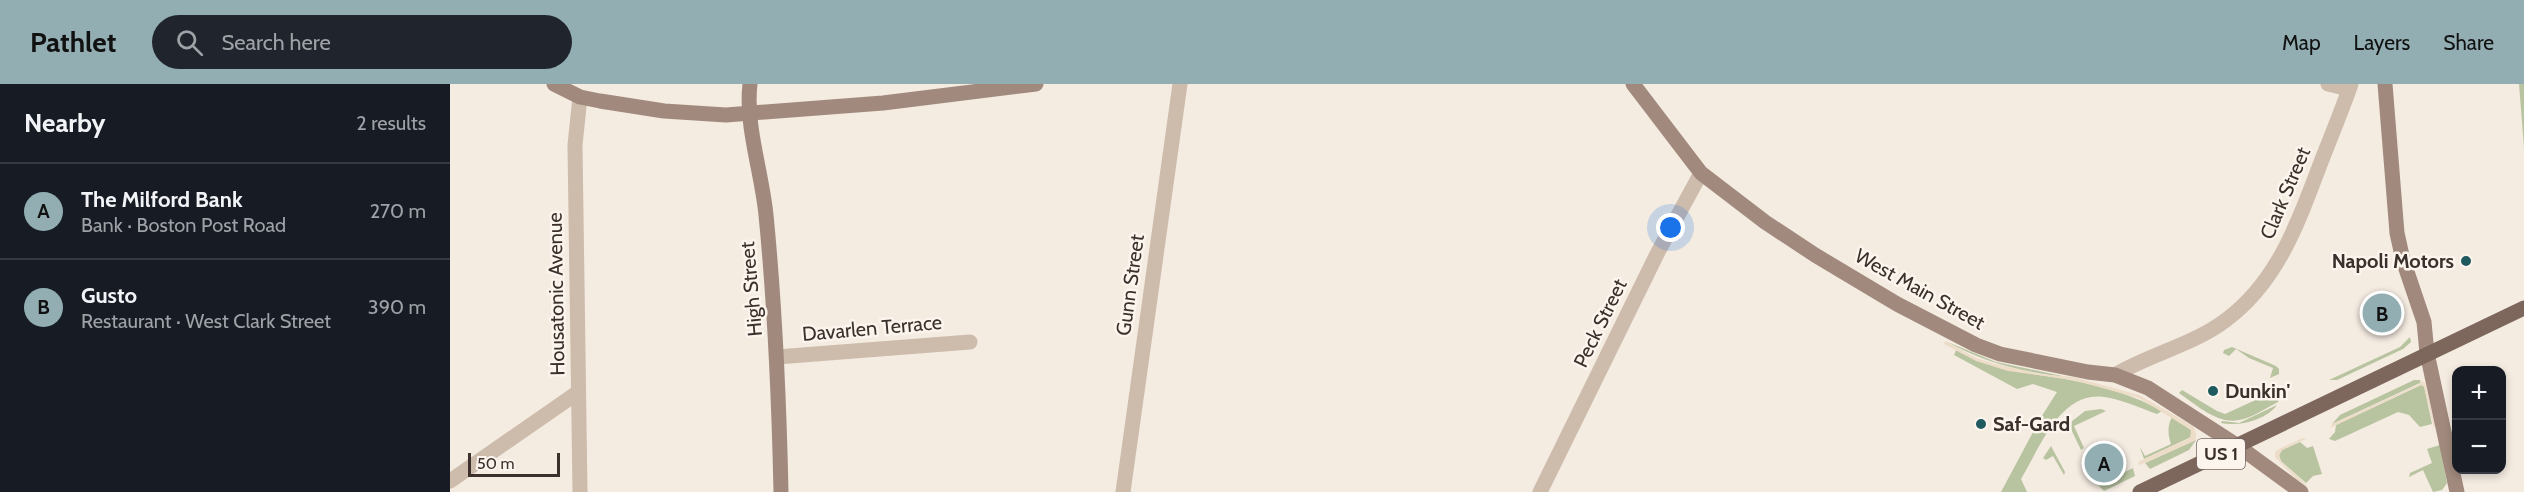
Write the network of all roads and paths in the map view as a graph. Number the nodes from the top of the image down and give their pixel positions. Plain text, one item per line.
1 (554, 84) edge
2 (750, 84) edge
3 (1036, 84) edge
4 (1180, 84) edge
5 (1633, 84) edge
6 (2328, 84) edge
7 (2385, 84) edge
8 (2350, 86) edge
9 (580, 97) junction
10 (750, 114) junction
11 (1701, 173) junction
12 (2524, 308) edge
13 (970, 342) dead end
14 (2427, 353) junction
15 (777, 357) junction
16 (2115, 375) junction
17 (577, 393) junction
18 (2238, 446) junction
19 (450, 481) edge
20 (580, 492) edge
21 (781, 492) edge
22 (1123, 492) edge
23 (1540, 492) edge
24 (2140, 492) edge
25 (2301, 492) edge
26 (2457, 492) edge

1 - 9 main road
2 - 10 main road, High Street
3 - 10 main road
4 - 22 street, Gunn Street
5 - 11 main road, West Main Street
6 - 8 street
7 - 14 main road
8 - 16 street, Clark Street
9 - 10 main road
9 - 17 street, Housatonic Avenue
10 - 15 main road, High Street
11 - 16 main road, West Main Street
11 - 23 street, Peck Street
12 - 14 main road, US 1
13 - 15 street, Davarlen Terrace
14 - 18 main road, US 1
14 - 26 main road
15 - 21 main road, High Street
16 - 18 main road, West Main Street
17 - 19 street
17 - 20 street, Housatonic Avenue
18 - 24 main road, US 1
18 - 25 main road, West Main Street

